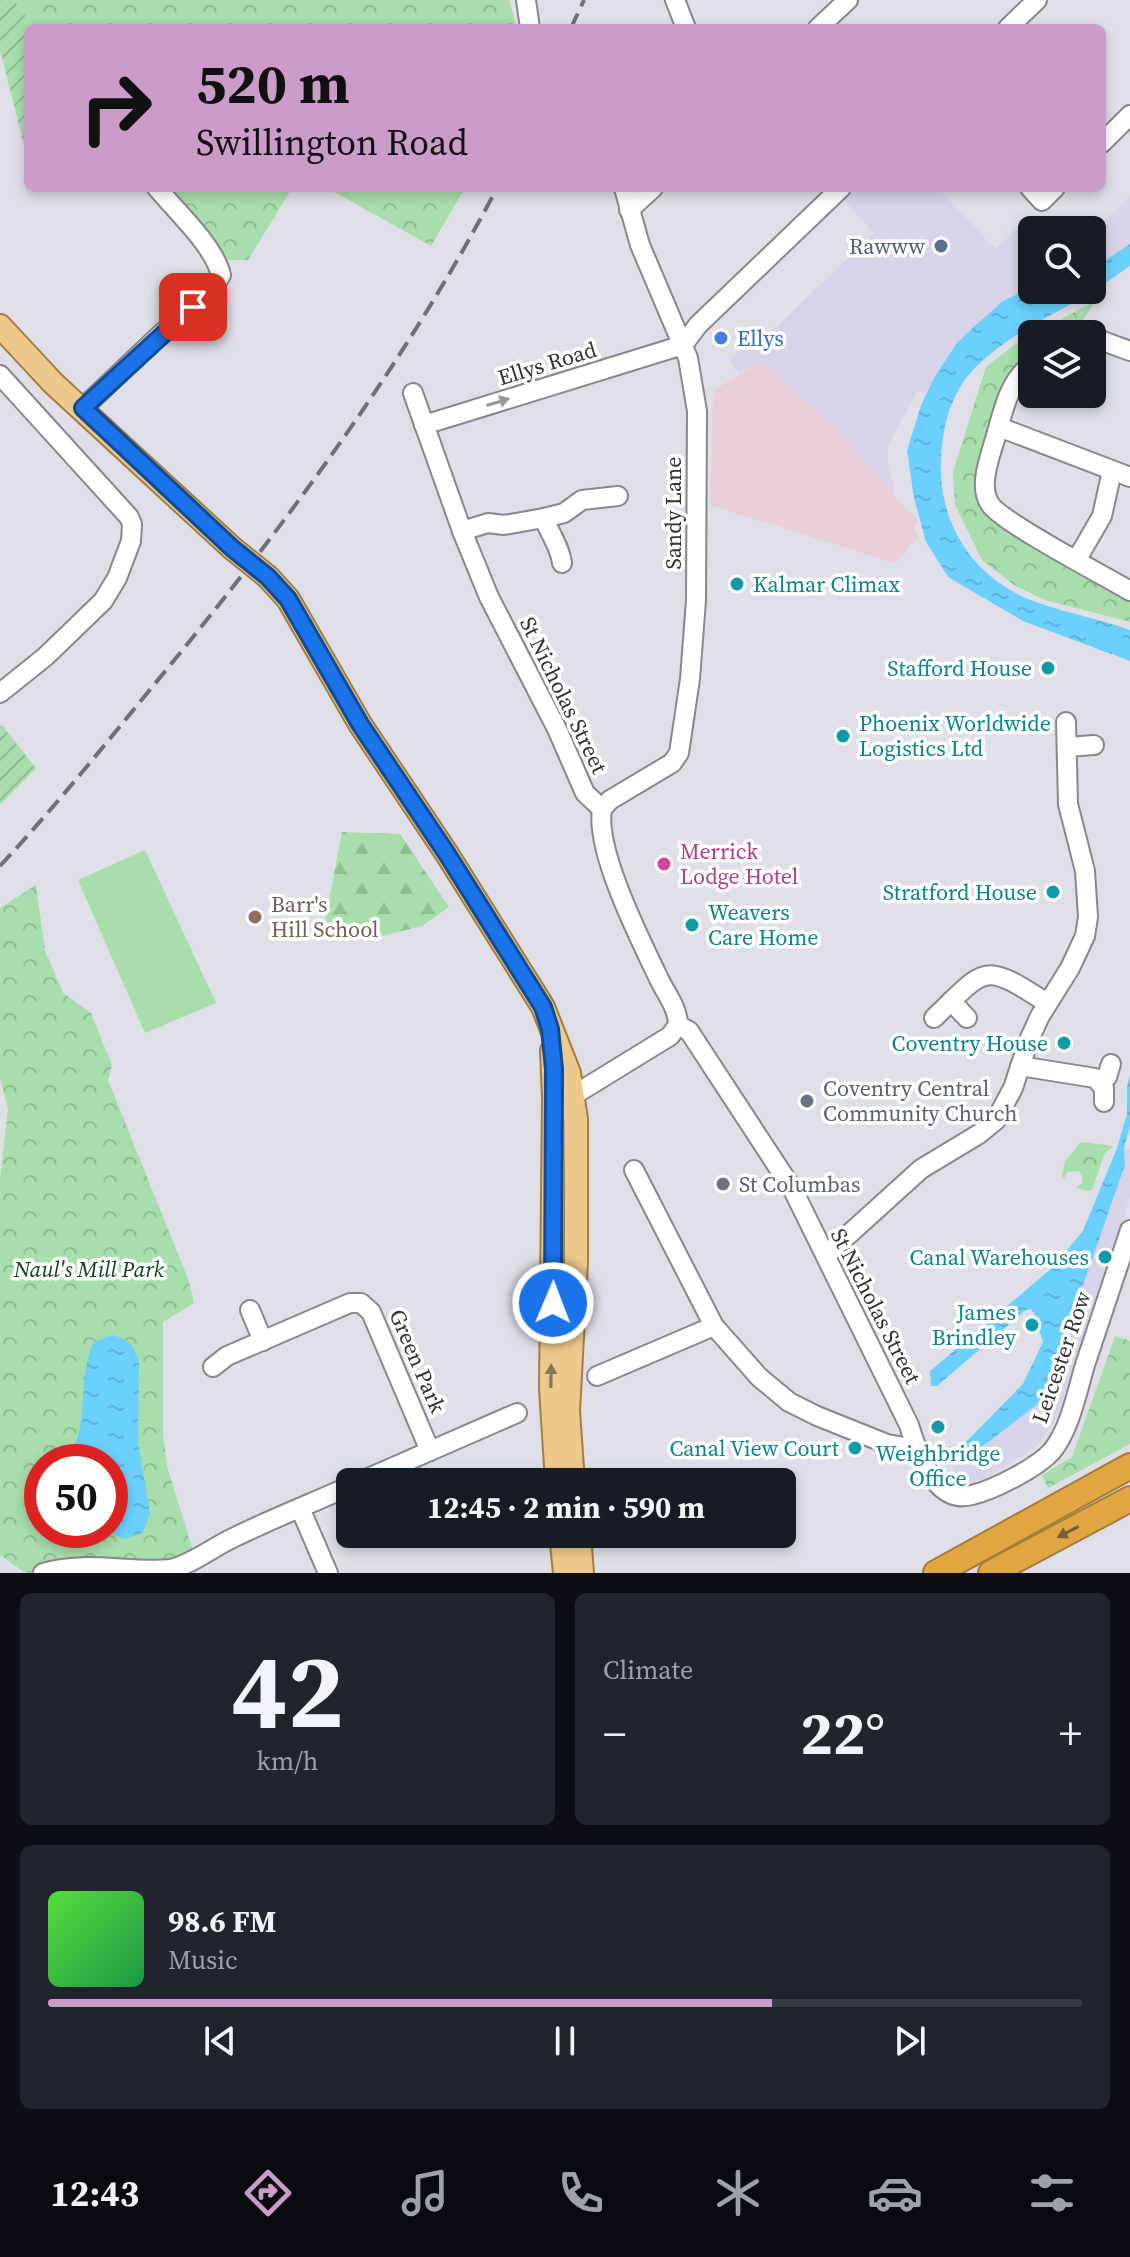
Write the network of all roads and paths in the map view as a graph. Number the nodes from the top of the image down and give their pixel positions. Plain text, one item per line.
1 (526, 0) edge
2 (675, 0) edge
3 (848, 0) edge
4 (1037, 0) edge
5 (529, 24) edge
6 (684, 24) edge
7 (822, 24) edge
8 (1012, 24) edge
9 (1130, 115) edge
10 (1106, 139) edge
11 (160, 192) edge
12 (625, 192) edge
13 (649, 192) edge
14 (837, 192) edge
15 (1034, 192) edge
16 (1051, 192) edge
17 (629, 210) junction
18 (0, 326) edge
19 (1106, 342) edge
20 (683, 345) junction
21 (1130, 351) edge
22 (1018, 373) edge
23 (0, 375) edge
24 (413, 393) dead end
25 (83, 408) junction
26 (424, 425) junction
27 (999, 427) junction
28 (1121, 474) edge
29 (618, 496) dead end
30 (544, 518) junction
31 (462, 531) junction
32 (1077, 559) junction
33 (562, 563) dead end
34 (1130, 591) edge
35 (0, 693) edge
36 (1066, 722) dead end
37 (1094, 745) dead end
38 (1067, 747) junction
39 (602, 809) junction
40 (951, 1001) junction
41 (1047, 1003) junction
42 (934, 1018) dead end
43 (967, 1018) dead end
44 (678, 1025) junction
45 (550, 1029) junction
46 (1111, 1064) dead end
47 (1020, 1066) junction
48 (574, 1095) junction
49 (634, 1170) dead end
50 (552, 1225) junction
51 (1130, 1230) edge
52 (826, 1255) junction
53 (250, 1310) dead end
54 (714, 1326) junction
55 (263, 1341) junction
56 (213, 1367) dead end
57 (597, 1376) dead end
58 (517, 1413) dead end
59 (916, 1449) junction
60 (430, 1451) junction
61 (1130, 1466) edge
62 (391, 1468) edge
63 (556, 1468) edge
64 (572, 1468) edge
65 (929, 1471) joint
66 (336, 1492) edge
67 (1130, 1499) edge
68 (300, 1508) junction
69 (1018, 1528) junction
70 (562, 1548) edge
71 (580, 1548) edge
72 (1005, 1569) edge
73 (43, 1573) edge
74 (328, 1573) edge
75 (565, 1573) edge
76 (582, 1573) edge
77 (920, 1573) edge
78 (936, 1573) edge

1 - 5 street
2 - 6 street
3 - 7 street
4 - 8 street
9 - 10 street
11 - 25 street
12 - 17 street, Sandy Lane
13 - 17 street
14 - 20 street
15 - 16 street
17 - 20 street, Sandy Lane
18 - 25 main road
19 - 21 street
26 -> 20 street, Ellys Road
20 - 39 street, Sandy Lane
22 - 27 street
23 - 35 street
24 - 26 street, St Nicholas Street
25 - 45 main road, bridge
26 - 31 street, St Nicholas Street
27 - 28 street
27 - 32 street
28 - 32 street
29 - 30 street
30 - 31 street
30 - 33 street
31 - 39 street, St Nicholas Street
32 - 34 street
36 - 38 street
37 - 38 street
38 - 41 street
39 - 44 street, St Nicholas Street
40 - 41 street
40 - 42 street
40 - 43 street
41 - 47 street
44 - 48 street
44 - 52 street, St Nicholas Street
45 - 48 main road
45 - 50 main road
46 - 47 street
47 - 52 street
48 - 50 main road
48 - 64 main road
49 - 54 street
63 -> 50 main road
51 - 65 street, Leicester Row
52 - 59 street, St Nicholas Street
53 - 55 street
54 - 57 street
54 - 59 street
55 - 56 street, Green Park
55 - 60 street, Green Park
58 - 60 street
59 - 65 street, St Nicholas Street
60 - 62 street
61 - 69 highway
66 - 68 street
67 -> 72 highway
68 - 73 street
68 - 74 street
69 - 77 highway
69 - 78 highway
70 - 75 main road
71 - 76 main road

